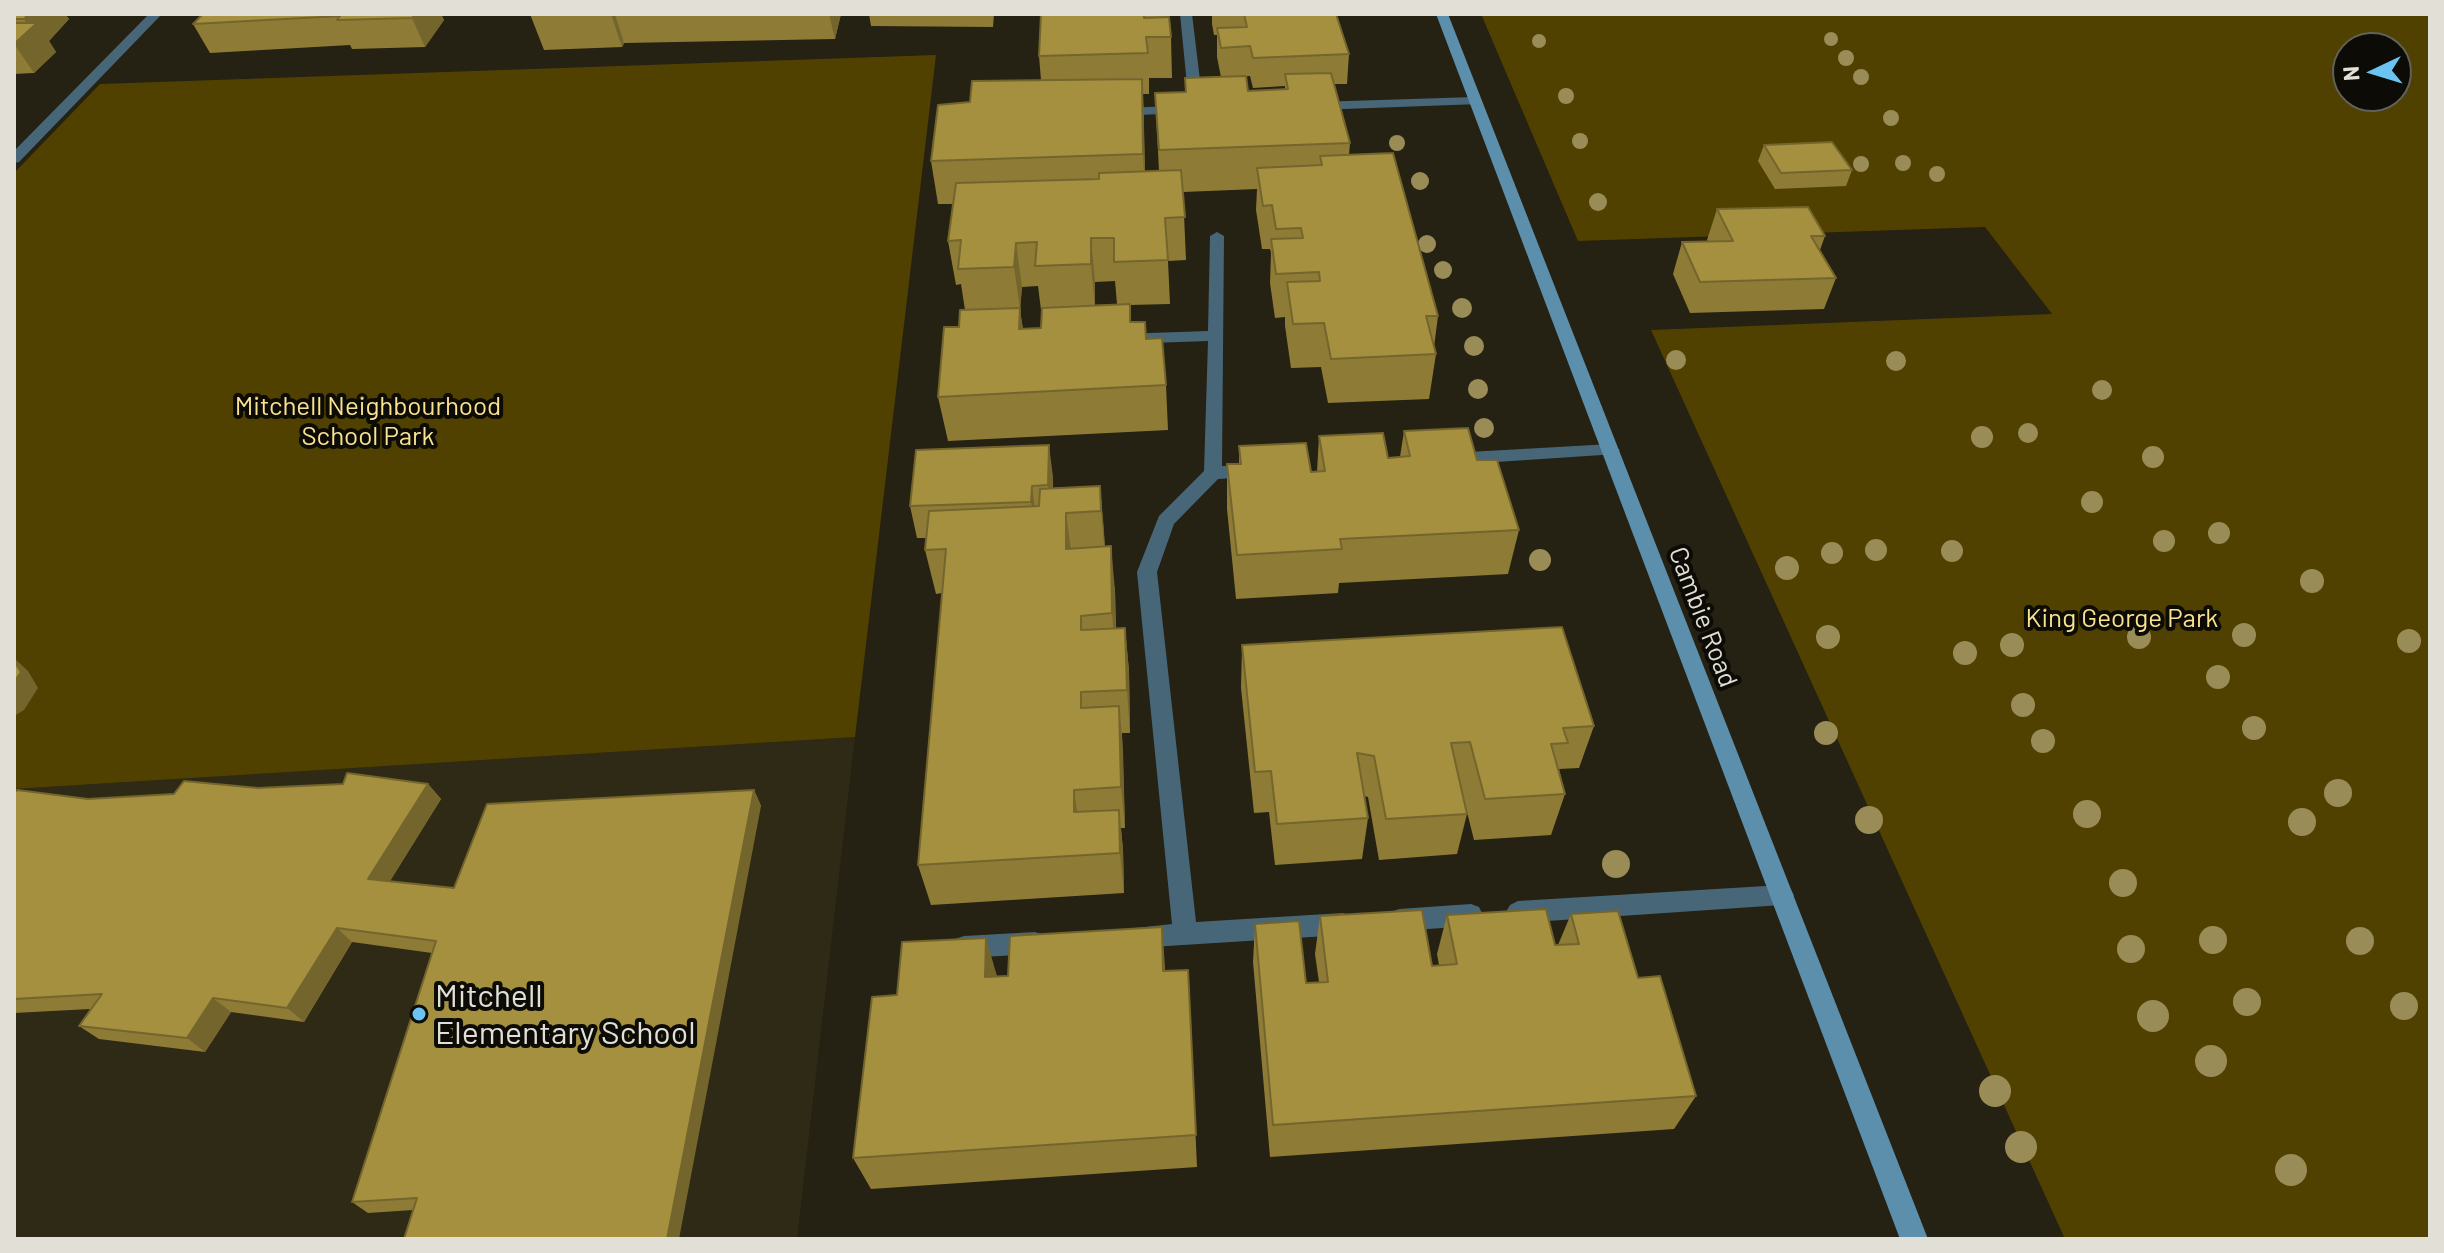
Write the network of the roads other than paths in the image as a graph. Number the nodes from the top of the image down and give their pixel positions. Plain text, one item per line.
1 (156, 14) edge
2 (1186, 14) edge
3 (1442, 14) edge
4 (1475, 101) junction
5 (1305, 106) edge
6 (1197, 109) junction
7 (1212, 109) edge
8 (1105, 112) edge
9 (14, 159) edge
10 (1217, 236) dead end
11 (1216, 336) junction
12 (1105, 339) edge
13 (1611, 450) junction
14 (1434, 460) edge
15 (1276, 469) edge
16 (1213, 473) junction
17 (1782, 895) junction
18 (1185, 934) junction
19 (1107, 938) edge
20 (1061, 941) edge
21 (952, 948) edge
22 (1914, 1239) edge

1 - 9 street
2 - 6 street
3 - 4 main road, Cambie Road
4 - 5 street
4 - 13 main road, Cambie Road
6 - 7 street
6 - 8 street
10 - 11 street
11 - 12 street
11 - 16 street
13 - 14 street
13 - 17 main road, Cambie Road
15 - 16 street
16 - 18 street
17 - 18 street
17 - 22 main road, Cambie Road
18 - 19 street
20 - 21 street

